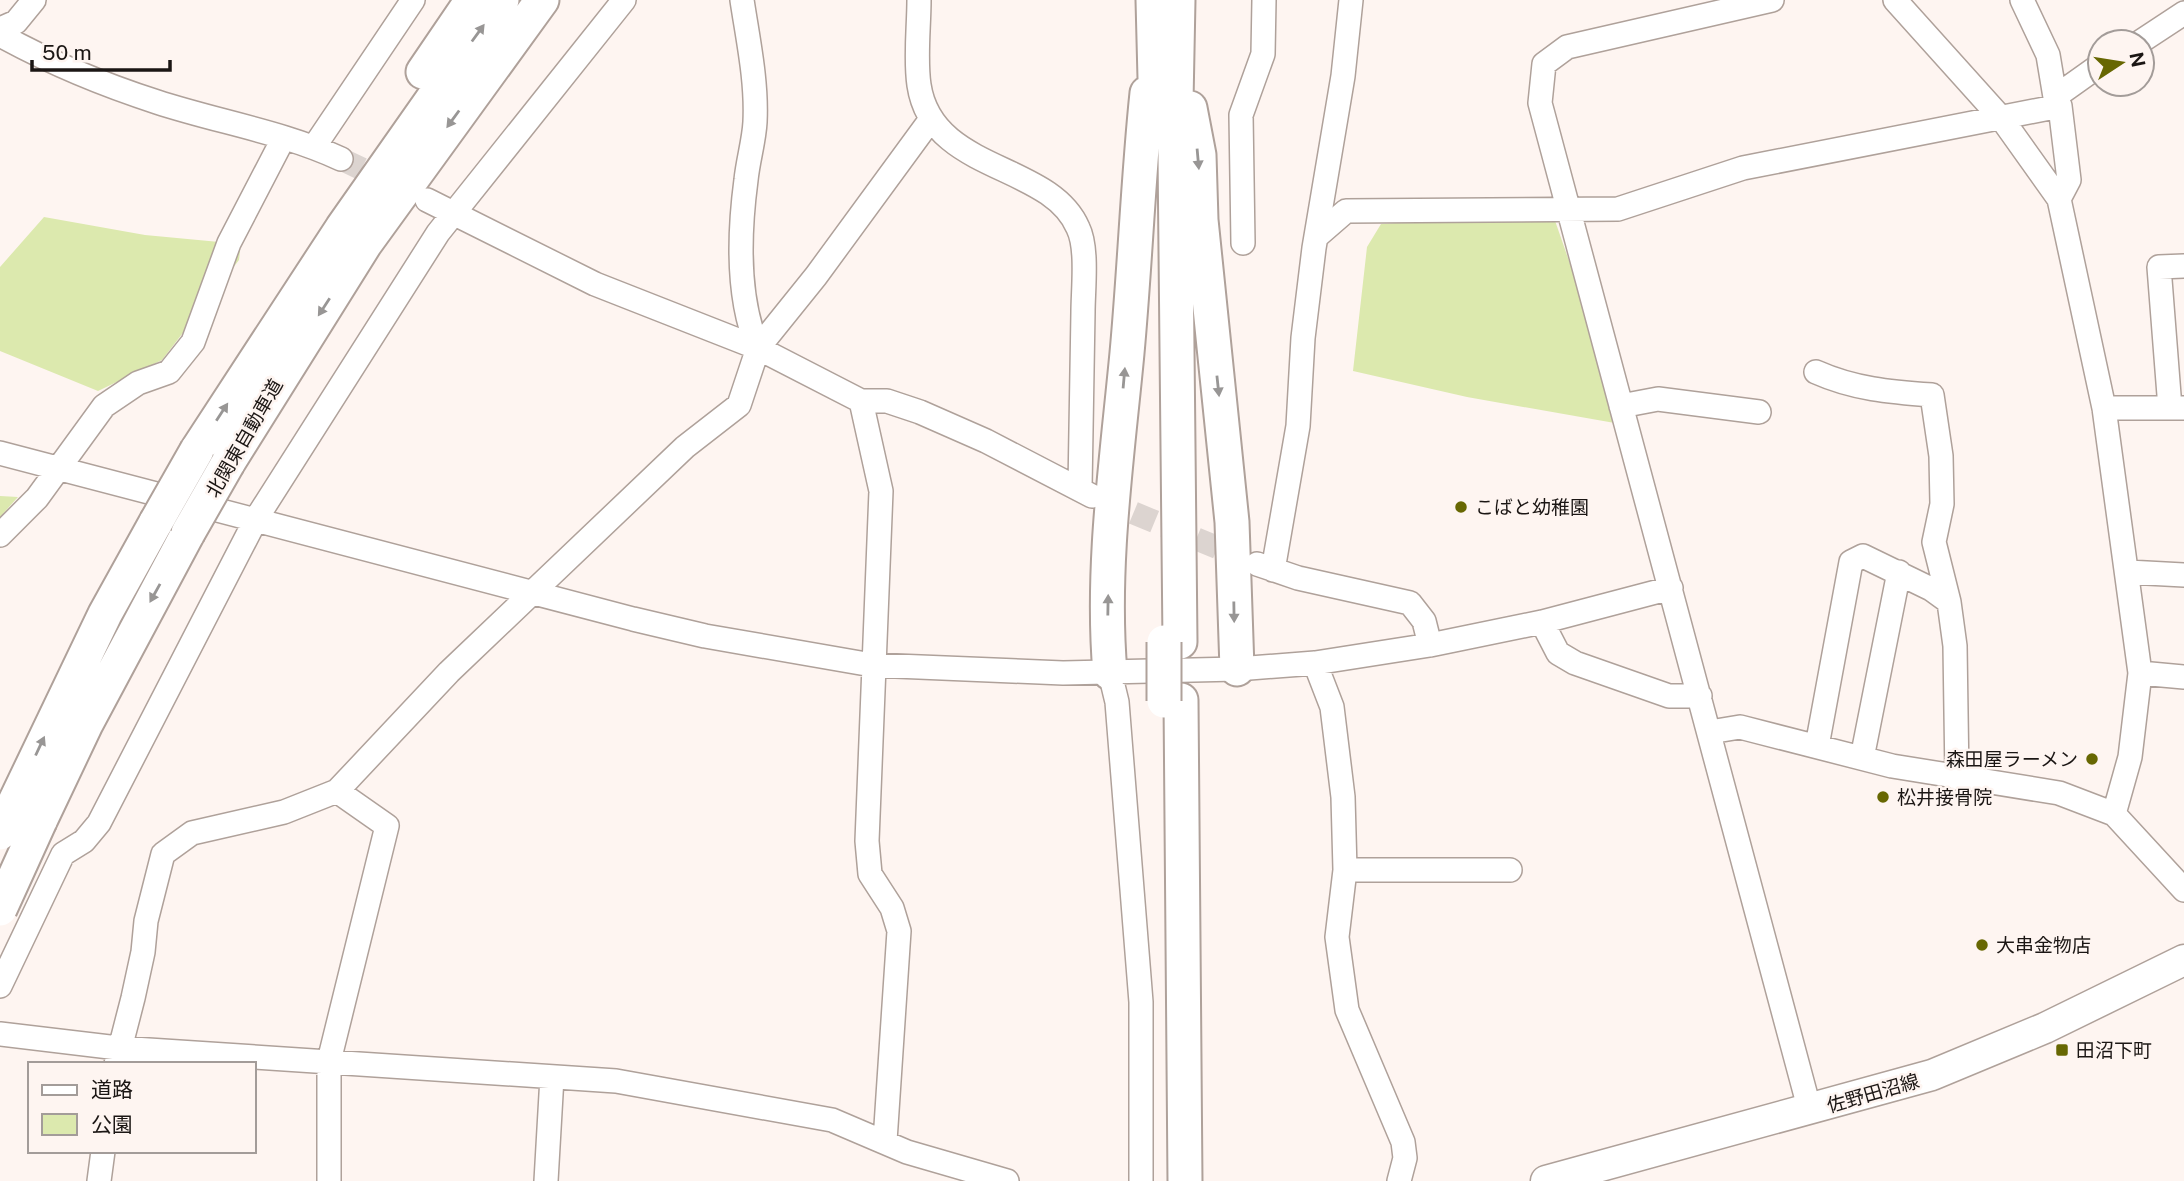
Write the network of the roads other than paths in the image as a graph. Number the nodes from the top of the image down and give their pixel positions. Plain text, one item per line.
1 (34, 0) edge
2 (413, 0) edge
3 (472, 0) edge
4 (502, 0) edge
5 (542, 0) edge
6 (556, 0) edge
7 (624, 0) edge
8 (742, 0) edge
9 (919, 0) edge
10 (1153, 0) edge
11 (1178, 0) edge
12 (1264, 0) edge
13 (1351, 0) edge
14 (1772, 0) edge
15 (1895, 0) edge
16 (2022, 0) edge
17 (2184, 13) edge
18 (0, 29) edge
19 (2156, 31) edge
20 (0, 35) edge
21 (1165, 44) junction
22 (493, 64) junction
23 (2086, 77) edge
24 (2057, 102) junction
25 (932, 119) junction
26 (2002, 119) junction
27 (284, 139) junction
28 (314, 147) junction
29 (341, 159) tunnel mouth
30 (427, 200) dead end
31 (2059, 200) junction
32 (1567, 209) junction
33 (453, 213) junction
34 (1316, 237) junction
35 (1243, 243) dead end
36 (2184, 266) edge
37 (758, 348) junction
38 (1816, 372) dead end
39 (247, 373) junction
40 (861, 401) junction
41 (1621, 407) junction
42 (2104, 408) junction
43 (2177, 408) edge
44 (1759, 412) dead end
45 (0, 453) edge
46 (62, 466) junction
47 (256, 519) junction
48 (0, 535) edge
49 (1899, 572) junction
50 (2128, 572) junction
51 (2184, 575) edge
52 (1671, 588) junction
53 (534, 592) junction
54 (1949, 602) junction
55 (1542, 622) junction
56 (1430, 645) junction
57 (1315, 663) junction
58 (872, 665) junction
59 (1237, 669) junction
60 (1110, 673) junction
61 (2140, 673) junction
62 (2184, 677) edge
63 (1700, 696) junction
64 (1173, 700) junction
65 (1710, 733) junction
66 (1817, 746) junction
67 (1862, 758) junction
68 (1957, 778) junction
69 (337, 791) junction
70 (2114, 814) junction
71 (13, 822) edge
72 (63, 854) junction
73 (1345, 870) junction
74 (1510, 870) dead end
75 (2184, 890) edge
76 (0, 909) edge
77 (2184, 960) edge
78 (0, 986) edge
79 (0, 1034) edge
80 (117, 1056) edge
81 (329, 1062) junction
82 (552, 1077) junction
83 (1810, 1111) junction
84 (885, 1141) junction
85 (103, 1153) edge
86 (99, 1181) edge
87 (329, 1181) edge
88 (546, 1181) edge
89 (1007, 1181) edge
90 (1141, 1181) edge
91 (1165, 1181) edge
92 (1185, 1181) edge
93 (1399, 1181) edge
94 (1546, 1181) edge

1 - 18 street
2 - 28 street
3 - 39 highway
39 -> 4 highway, 北関東自動車道
5 - 22 highway, 北関東自動車道
6 - 22 highway
7 - 33 street
8 - 37 street
9 - 25 street
10 - 21 highway
11 - 21 highway
12 - 35 street
13 - 34 street
14 - 32 street
15 - 26 street
16 - 24 street
17 - 19 street
20 - 27 street
21 -> 59 highway
60 -> 21 highway
21 - 64 highway
22 -> 71 highway, 北関東自動車道, bridge
23 - 24 street
24 - 26 street
24 - 31 street
25 - 37 street
25 - 40 street
26 - 31 street
26 - 32 street
27 - 28 street
27 - 46 street
28 - 29 street
30 - 33 street
31 - 42 street
32 - 34 street
32 - 41 street
33 - 37 street
33 - 47 street
34 - 56 street
36 - 43 street
37 - 40 street
37 - 53 street
38 - 54 street
71 -> 39 highway, 北関東自動車道, bridge
40 - 58 street
41 - 44 street
41 - 52 street
42 - 43 street
42 - 50 street
45 - 46 street
46 - 47 street
46 - 48 street
47 - 53 street
47 - 72 street
49 - 54 street
49 - 66 street
49 - 67 street
50 - 51 street
50 - 61 street
52 - 55 street
52 - 63 street
53 - 58 street
53 - 69 street
54 - 68 street
55 - 56 street
55 - 63 street
56 - 57 street
57 - 59 street
57 - 73 street
58 - 60 street
58 - 84 street
59 - 60 street
60 - 90 street
61 - 62 street
61 - 70 street
63 - 65 street
64 - 91 highway
64 - 92 highway
65 - 66 street
65 - 83 street
66 - 67 street
67 - 68 street
68 - 70 street
69 - 80 street
69 - 81 street
70 - 75 street
71 - 72 street
71 - 76 highway, 北関東自動車道, bridge
72 - 78 street
73 - 74 street
73 - 93 street
77 - 83 main road, 佐野田沼線
79 - 80 street
80 - 81 street
81 - 82 street
81 - 87 street
82 - 84 street
82 - 88 street
83 - 94 main road, 佐野田沼線
84 - 89 street
85 - 86 street

